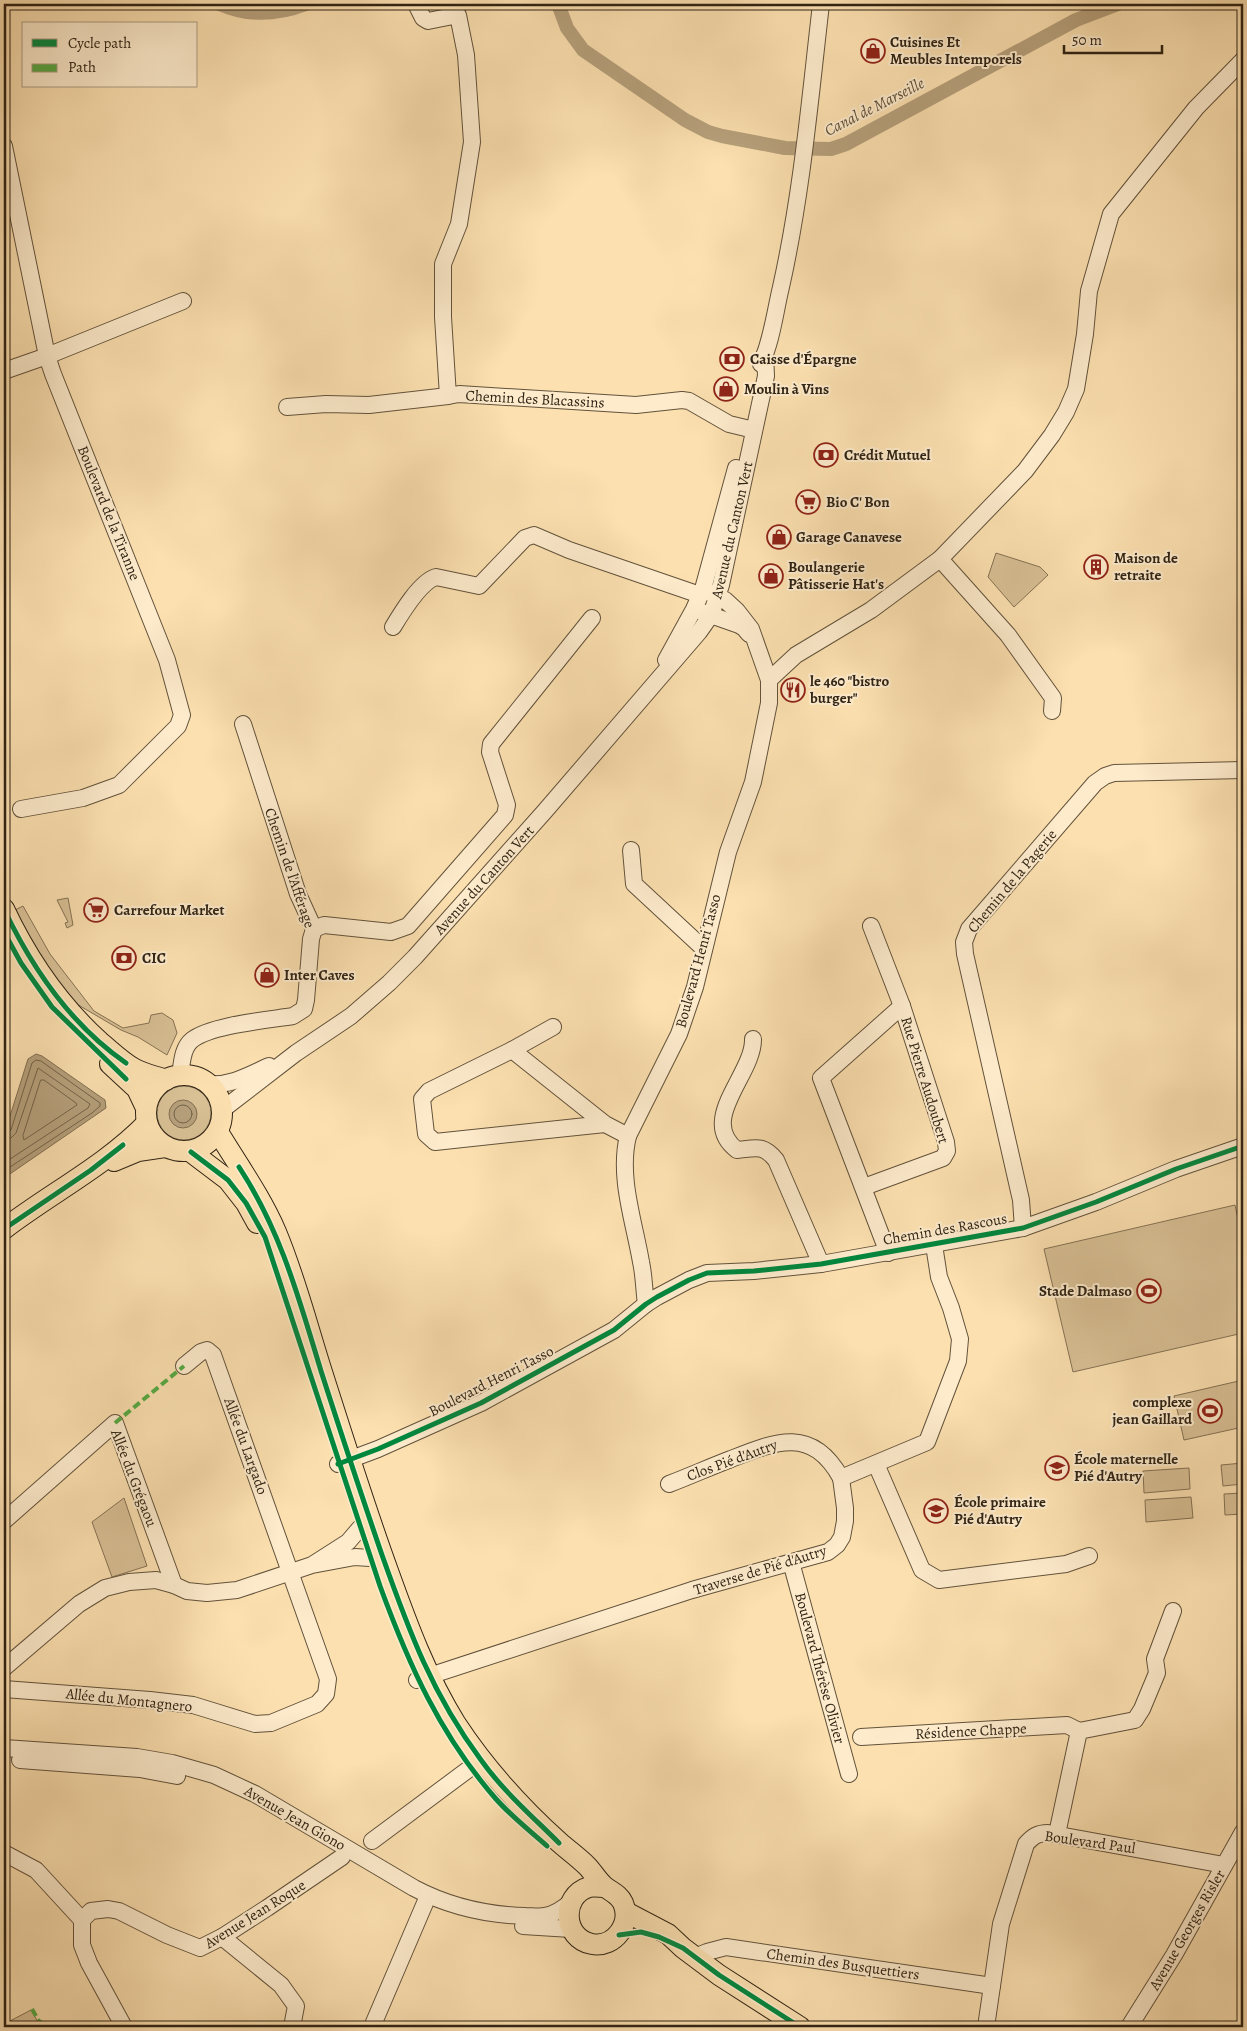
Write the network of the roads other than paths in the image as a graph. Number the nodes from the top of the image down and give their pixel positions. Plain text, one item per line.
1 (416, 4) edge
2 (820, 4) edge
3 (1243, 60) edge
4 (4, 146) edge
5 (183, 300) dead end
6 (48, 356) junction
7 (4, 371) edge
8 (448, 396) junction
9 (286, 407) dead end
10 (750, 429) junction
11 (940, 560) junction
12 (718, 596) junction
13 (699, 598) junction
14 (711, 615) junction
15 (592, 618) dead end
16 (393, 627) dead end
17 (762, 655) junction
18 (769, 680) junction
19 (652, 686) junction
20 (1052, 712) dead end
21 (243, 724) dead end
22 (1243, 770) edge
23 (21, 809) dead end
24 (631, 850) dead end
25 (4, 910) edge
26 (871, 926) dead end
27 (314, 929) junction
28 (4, 932) edge
29 (704, 949) junction
30 (902, 1006) junction
31 (553, 1027) dead end
32 (753, 1039) dead end
33 (512, 1050) junction
34 (296, 1053) junction
35 (173, 1078) junction
36 (208, 1084) junction
37 (222, 1110) junction
38 (147, 1115) junction
39 (605, 1124) junction
40 (218, 1132) junction
41 (628, 1136) junction
42 (165, 1147) junction
43 (1242, 1148) edge
44 (191, 1152) junction
45 (91, 1170) junction
46 (864, 1187) junction
47 (1023, 1228) junction
48 (4, 1229) edge
49 (934, 1245) junction
50 (888, 1253) junction
51 (820, 1264) junction
52 (646, 1304) junction
53 (184, 1366) dead end
54 (344, 1462) junction
55 (876, 1464) junction
56 (841, 1478) junction
57 (670, 1484) dead end
58 (4, 1521) edge
59 (360, 1528) junction
60 (377, 1539) junction
61 (1089, 1556) dead end
62 (370, 1558) junction
63 (791, 1562) junction
64 (312, 1565) junction
65 (291, 1572) junction
66 (174, 1585) junction
67 (1173, 1611) dead end
68 (4, 1668) edge
69 (423, 1678) junction
70 (4, 1689) edge
71 (1079, 1730) junction
72 (861, 1737) dead end
73 (4, 1748) edge
74 (4, 1759) edge
75 (476, 1764) junction
76 (849, 1774) dead end
77 (1243, 1832) edge
78 (1057, 1834) junction
79 (372, 1841) dead end
80 (4, 1853) edge
81 (342, 1857) junction
82 (1224, 1865) junction
83 (605, 1887) junction
84 (574, 1898) junction
85 (425, 1904) junction
86 (626, 1912) junction
87 (82, 1920) junction
88 (571, 1929) junction
89 (618, 1935) junction
90 (222, 1937) junction
91 (689, 1953) junction
92 (992, 1986) junction
93 (124, 2027) edge
94 (292, 2027) edge
95 (372, 2027) edge
96 (800, 2027) edge
97 (986, 2027) edge
98 (1129, 2027) edge

1 - 8 street, Chemin des Blacassins
2 - 10 street, Avenue du Canton Vert
3 - 11 street
4 - 6 street, Boulevard de la Tiranne
5 - 6 street
6 - 7 street
6 - 23 street, Boulevard de la Tiranne
8 - 9 street
8 - 10 street, Chemin des Blacassins
10 - 12 street, Avenue du Canton Vert
10 - 13 street, Avenue du Canton Vert
11 - 18 street
11 - 20 street
12 - 13 street, Boulevard Henri Tasso
12 - 14 street, Avenue du Canton Vert
12 - 17 street, Boulevard Henri Tasso
13 - 14 street, Boulevard Henri Tasso
13 - 16 street
13 - 19 street, Avenue du Canton Vert
14 - 17 street, Boulevard Henri Tasso
14 - 19 street, Avenue du Canton Vert
15 - 27 street
17 - 18 street, Boulevard Henri Tasso
18 - 29 street, Boulevard Henri Tasso
19 - 34 street, Avenue du Canton Vert
21 - 27 street, Chemin de l'Afférage
22 - 47 street, Chemin de la Pagerie
24 - 29 street
25 - 35 main road
26 - 30 street, Rue Pierre Audoubert
27 - 35 street, Chemin de l'Afférage
28 - 38 main road
29 - 41 street, Boulevard Henri Tasso
30 - 46 street, Rue Pierre Audoubert
30 - 46 street, Rue Pierre Audoubert
31 - 33 street
32 - 51 street
33 - 39 street
33 - 39 street
34 - 36 street, Avenue du Canton Vert
34 - 37 street, Avenue du Canton Vert
35 - 36 main road
35 - 38 main road
36 - 37 main road
37 - 40 main road
38 - 42 main road
38 - 45 main road
39 - 41 street
40 - 44 main road
40 - 54 main road
41 - 52 street, Boulevard Henri Tasso
42 - 44 main road
42 - 45 main road
43 - 47 street, Chemin des Rascous
44 - 54 main road
45 - 48 main road
46 - 50 street, Rue Pierre Audoubert
47 - 49 street, Chemin des Rascous
49 - 50 street, Chemin des Rascous
49 - 55 street
50 - 51 street, Chemin des Rascous
51 - 52 street, Chemin des Rascous
52 - 54 street, Boulevard Henri Tasso
53 - 65 street, Allée du Largado
54 - 59 main road
54 - 60 main road
55 - 56 street
55 - 61 street
56 - 57 street, Clos Pié d'Autry
56 - 63 street, Traverse de Pié d'Autry
58 - 66 street, Allée du Grégaou
59 - 60 street
59 - 62 main road
59 - 64 street
60 - 62 street
60 - 69 main road
62 - 64 street
62 - 69 main road
63 - 69 street, Traverse de Pié d'Autry
63 - 76 street, Boulevard Thérèse Olivier
64 - 65 street
65 - 66 street
65 - 70 street, Allée du Montagnero
66 - 68 street
67 - 71 street, Résidence Chappe
69 - 75 main road
71 - 72 street, Résidence Chappe
71 - 78 street
73 - 84 street, Avenue Jean Giono
74 - 81 street, Avenue Jean Giono
75 - 79 street
75 - 83 main road
75 - 84 main road
77 - 82 street, Avenue Georges Risler
78 - 82 street, Boulevard Paul
78 - 92 street, Boulevard Paul
80 - 87 street
81 - 85 street, Avenue Jean Giono
81 - 90 street, Avenue Jean Roque
82 - 98 street, Avenue Georges Risler
83 - 84 main road
83 - 86 main road
84 - 88 main road
85 - 88 street, Avenue Jean Giono
85 - 95 street
86 - 89 main road
86 - 91 main road
87 - 90 street, Avenue Jean Roque
87 - 93 street
88 - 89 main road
89 - 91 main road
90 - 94 street
91 - 92 street, Chemin des Busquettiers
91 - 96 main road
92 - 97 street, Boulevard Paul

